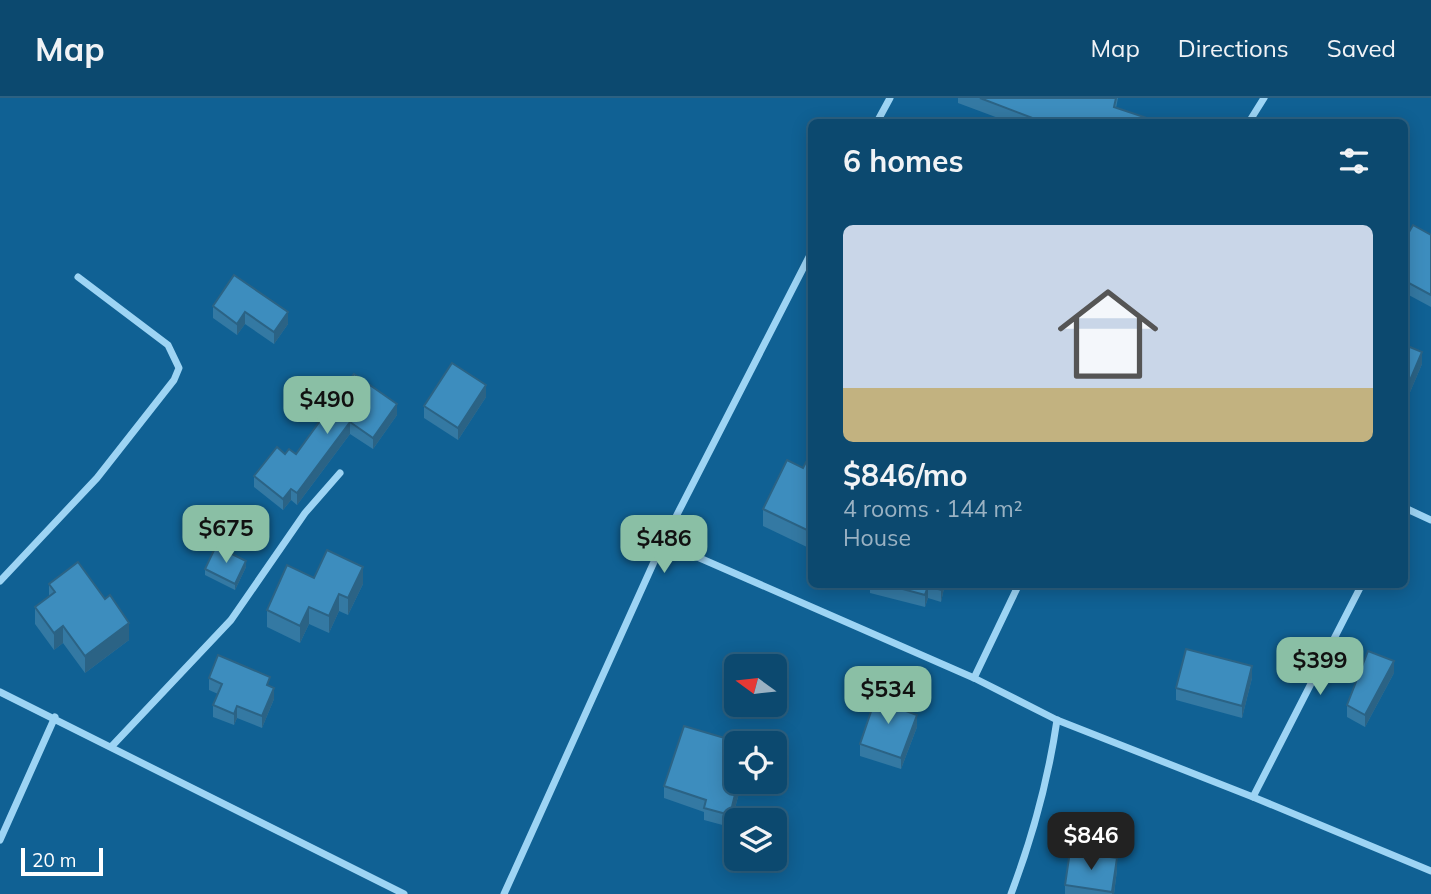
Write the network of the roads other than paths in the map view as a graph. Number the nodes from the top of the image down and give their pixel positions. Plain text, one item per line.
1 (890, 98) edge
2 (1264, 98) edge
3 (879, 119) edge
4 (1251, 119) edge
5 (808, 259) edge
6 (78, 278) dead end
7 (340, 473) dead end
8 (1408, 509) edge
9 (1431, 520) edge
10 (663, 542) junction
11 (0, 581) edge
12 (1017, 588) edge
13 (1360, 588) edge
14 (974, 678) junction
15 (0, 692) edge
16 (55, 718) junction
17 (1057, 720) junction
18 (112, 747) junction
19 (1253, 797) junction
20 (0, 840) edge
21 (1431, 872) edge
22 (404, 894) edge
23 (504, 894) edge
24 (1011, 894) edge

1 - 3 street
2 - 4 street
5 - 10 street
6 - 11 street
7 - 18 street
8 - 9 street
10 - 14 street
10 - 23 street
12 - 14 street
13 - 19 street
14 - 17 street
15 - 16 street
16 - 18 street
16 - 20 street
17 - 19 street
17 - 24 street
18 - 22 street
19 - 21 street

